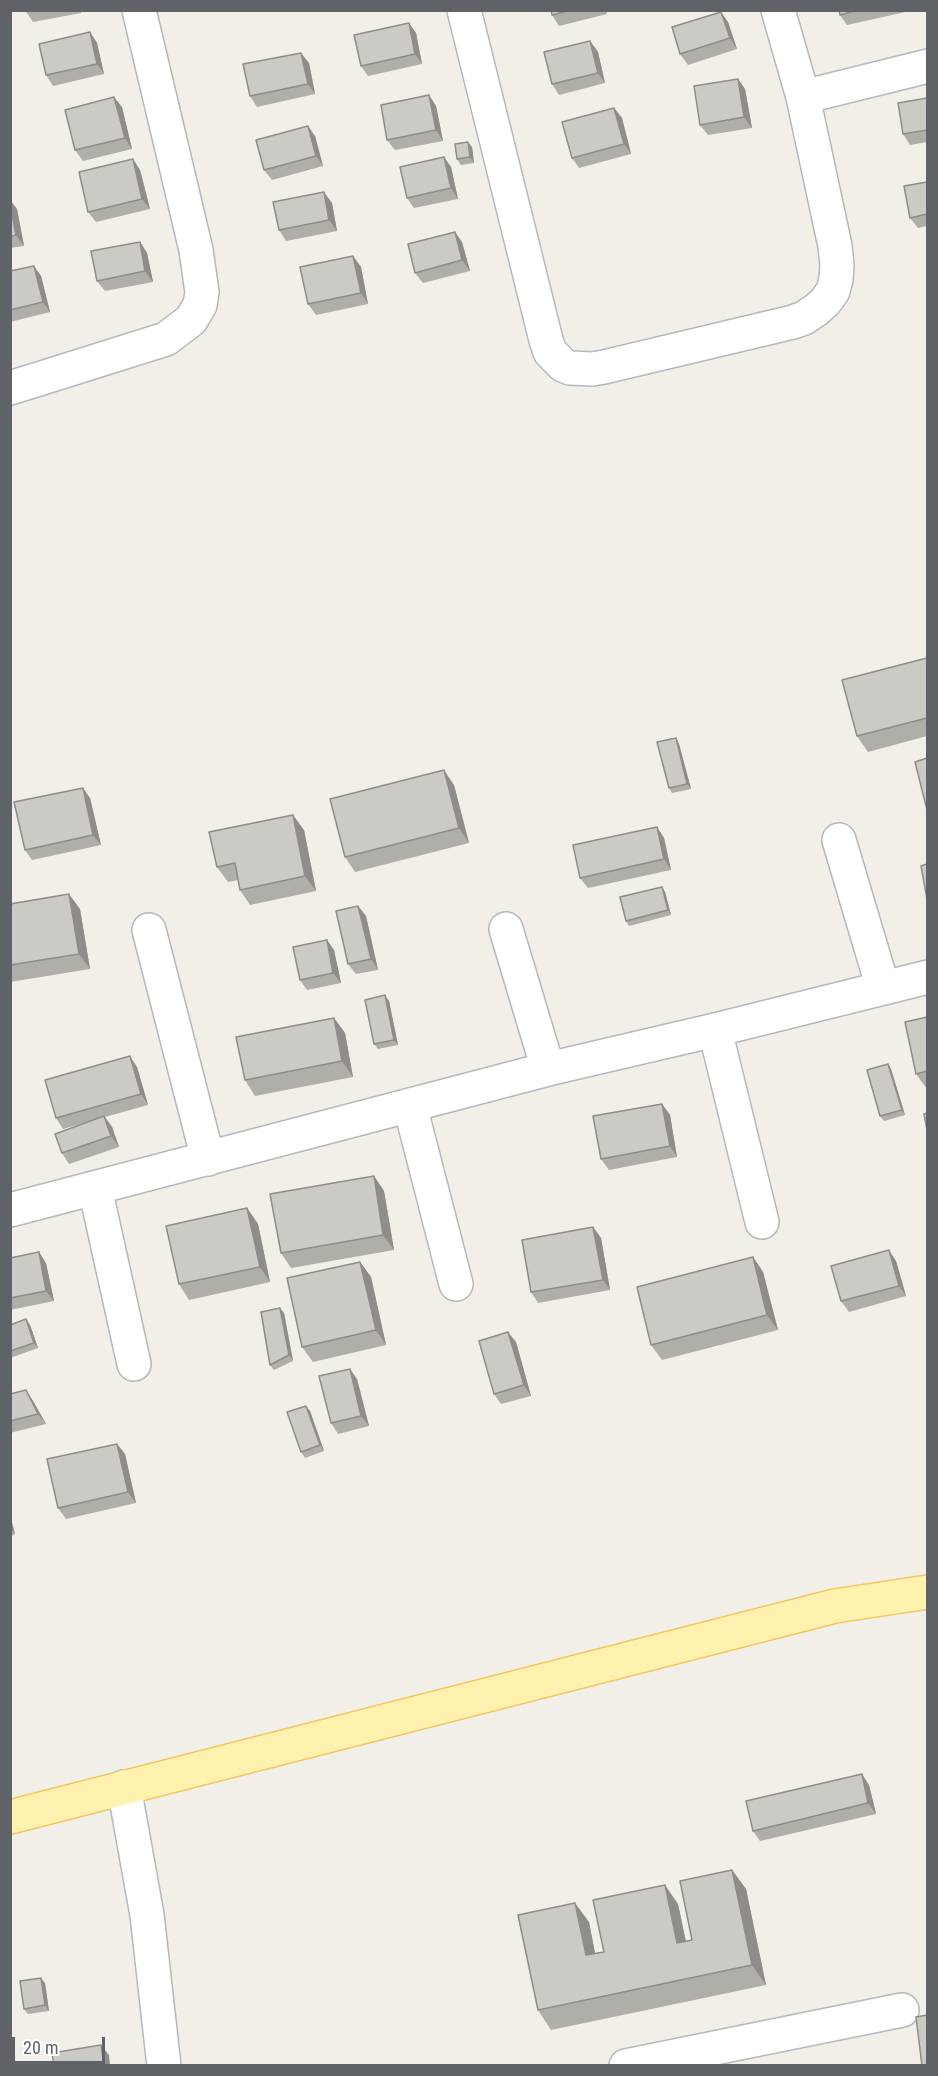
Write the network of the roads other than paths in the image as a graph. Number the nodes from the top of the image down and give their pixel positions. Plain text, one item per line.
1 (139, 10) edge
2 (464, 10) edge
3 (778, 10) edge
4 (927, 66) edge
5 (803, 97) junction
6 (10, 388) edge
7 (839, 840) dead end
8 (506, 929) dead end
9 (149, 930) dead end
10 (927, 977) edge
11 (883, 988) junction
12 (715, 1030) junction
13 (548, 1069) junction
14 (410, 1106) junction
15 (208, 1159) junction
16 (95, 1188) junction
17 (10, 1210) edge
18 (762, 1222) dead end
19 (456, 1284) dead end
20 (134, 1364) dead end
21 (927, 1570) edge
22 (927, 1592) edge
23 (835, 1606) junction
24 (124, 1787) junction
25 (10, 1816) edge
26 (902, 2010) dead end
27 (164, 2066) edge
28 (626, 2066) edge

1 - 6 street
2 - 5 street
3 - 5 street
4 - 5 street
7 - 11 street
8 - 13 street
9 - 15 street
10 - 11 street
11 - 12 street
12 - 13 street
12 - 18 street
13 - 14 street
14 - 15 street
14 - 19 street
15 - 16 street
16 - 17 street
16 - 20 street
21 - 23 main road
22 - 23 main road
23 - 24 main road
24 - 25 main road
24 - 27 street
26 - 28 street

